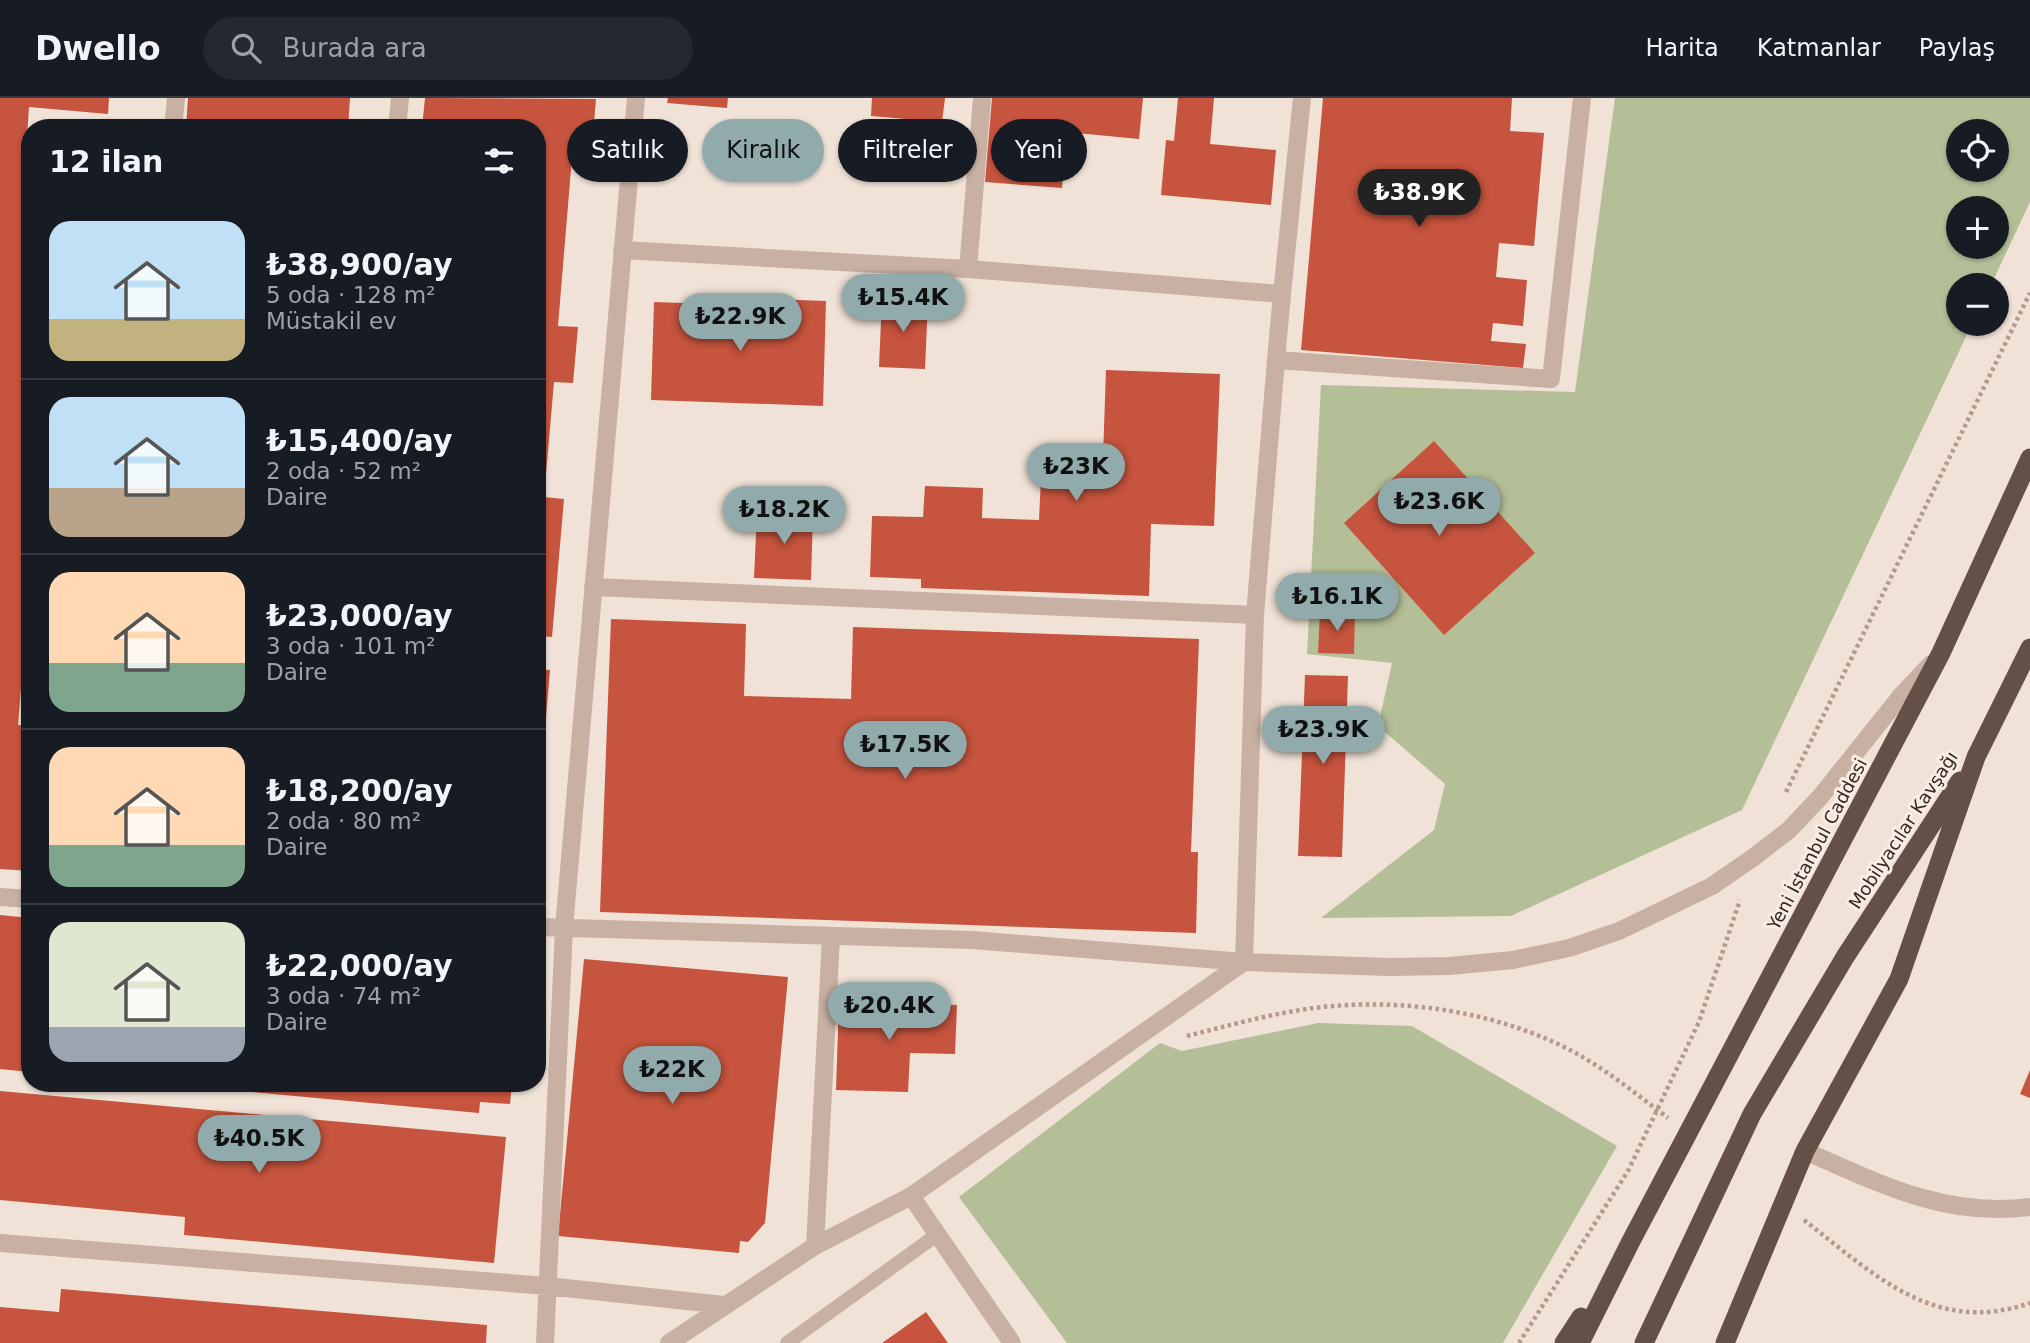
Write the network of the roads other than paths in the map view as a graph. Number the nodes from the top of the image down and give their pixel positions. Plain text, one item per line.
1 (176, 98) edge
2 (400, 98) edge
3 (636, 98) edge
4 (982, 98) edge
5 (1302, 98) edge
6 (1582, 98) edge
7 (174, 119) edge
8 (398, 119) edge
9 (622, 250) junction
10 (968, 269) junction
11 (1282, 294) junction
12 (1276, 360) junction
13 (2030, 458) edge
14 (593, 587) junction
15 (1255, 615) junction
16 (2030, 648) edge
17 (1941, 653) junction
18 (1976, 757) junction
19 (0, 897) edge
20 (21, 898) edge
21 (546, 927) edge
22 (564, 928) junction
23 (831, 937) junction
24 (1244, 962) junction
25 (1805, 1151) junction
26 (911, 1196) junction
27 (2030, 1207) edge
28 (938, 1234) junction
29 (0, 1243) edge
30 (1630, 1244) junction
31 (815, 1246) junction
32 (547, 1286) junction
33 (724, 1305) junction
34 (545, 1343) edge
35 (669, 1343) edge
36 (787, 1343) edge
37 (1012, 1343) edge
38 (1564, 1343) edge
39 (1580, 1343) edge
40 (1644, 1343) edge
41 (1725, 1343) edge

1 - 7 street
2 - 8 street
3 - 9 street
4 - 10 street
5 - 11 street
6 - 12 street
9 - 10 street
9 - 14 street
10 - 11 street
11 - 12 street
12 - 15 street
13 - 17 highway, Yeni İstanbul Caddesi
14 - 15 street
14 - 22 street
15 - 24 street
16 - 18 highway
17 - 24 street
17 - 30 highway, Yeni İstanbul Caddesi
18 - 25 highway, Mobilyacılar Kavşağı
18 - 40 highway, Mobilyacılar Kavşağı
19 - 20 street
21 - 22 street
22 - 23 street
22 - 32 street
23 - 24 street
23 - 31 street
24 - 26 street
25 - 27 street
25 - 41 highway, Mobilyacılar Kavşağı
26 - 28 street
26 - 31 street
28 - 36 lane
28 - 37 street
29 - 32 street
30 - 38 highway
30 - 39 highway
31 - 33 street
32 - 33 street
32 - 34 street
33 - 35 street

